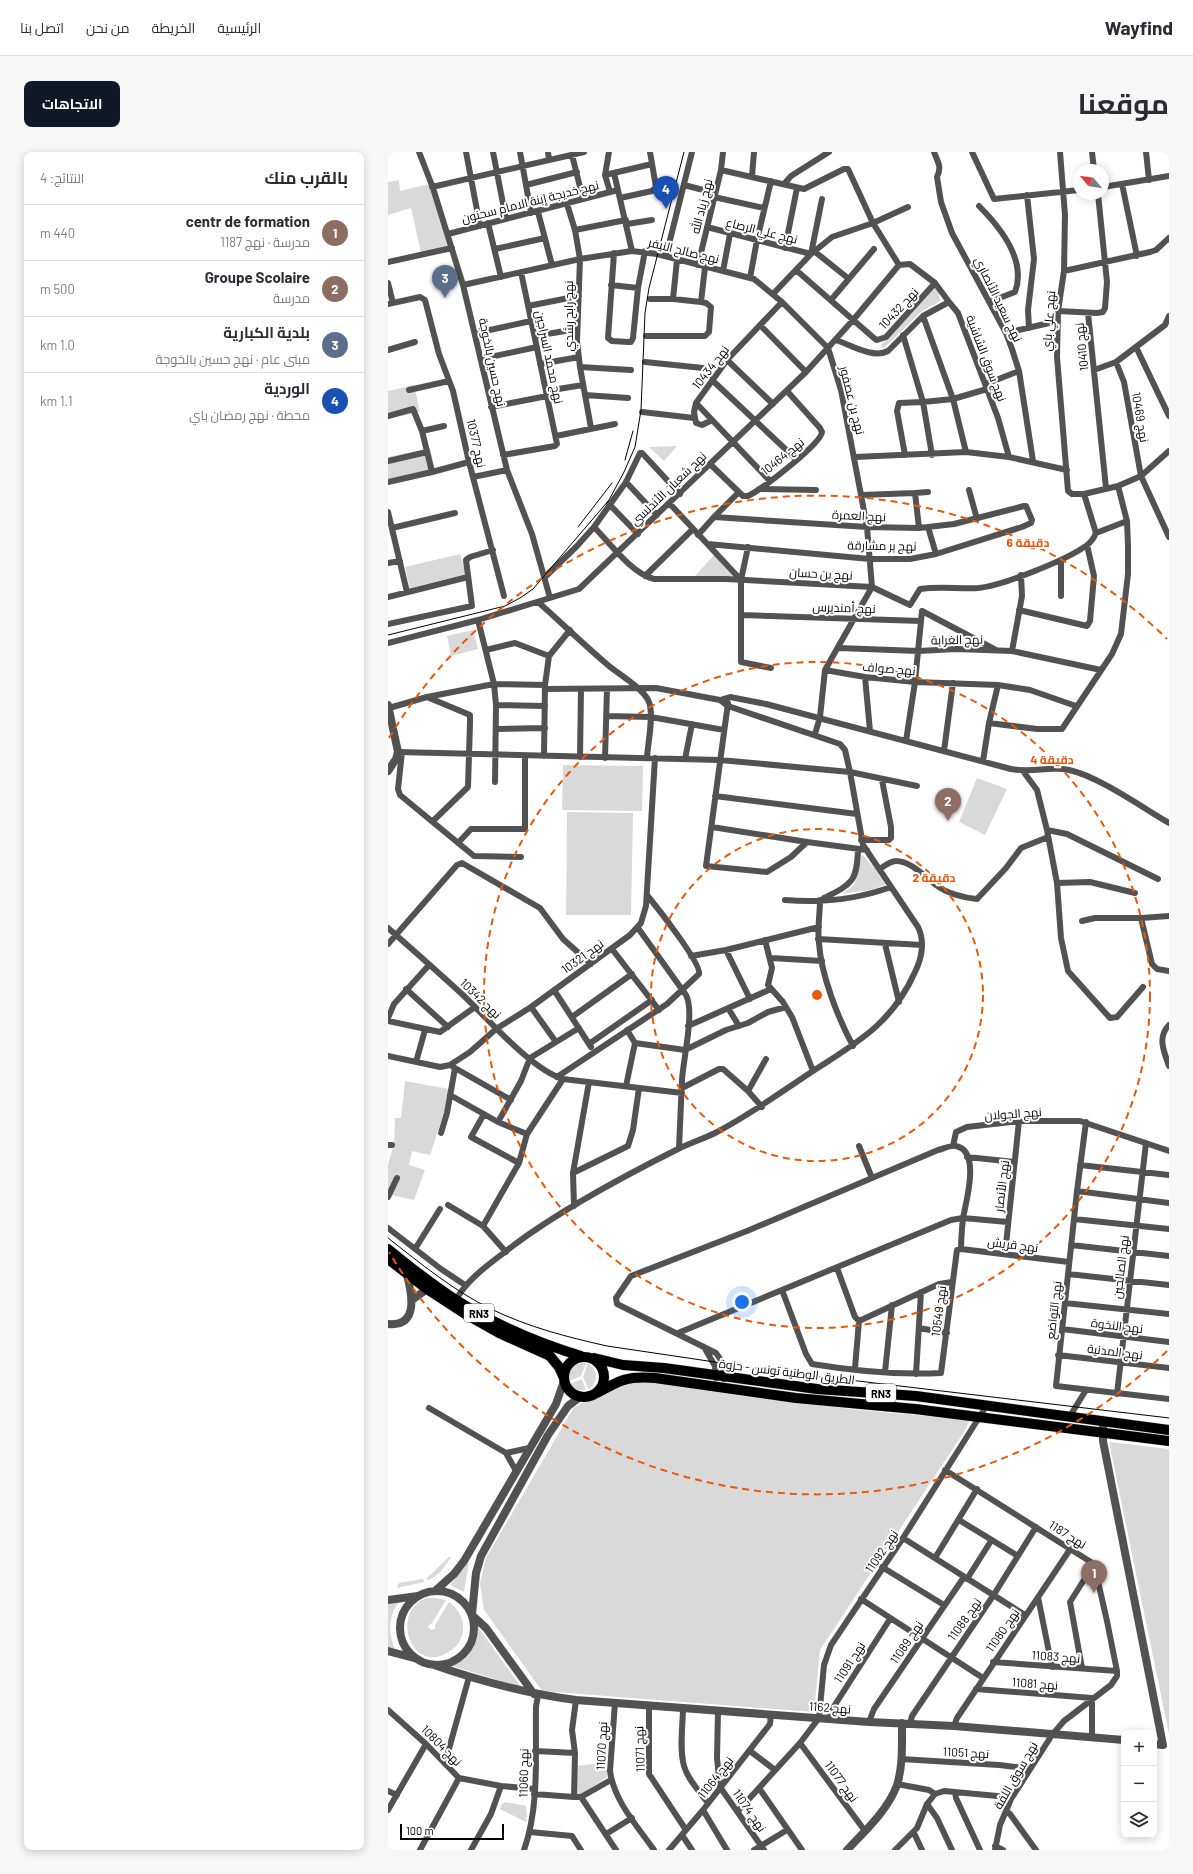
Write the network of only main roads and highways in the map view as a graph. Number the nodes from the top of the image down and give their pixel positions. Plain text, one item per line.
1 (388, 1250) edge
2 (388, 1259) edge
3 (581, 1356) junction
4 (594, 1358) junction
5 (564, 1379) junction
6 (597, 1393) junction
7 (1169, 1430) edge
8 (1169, 1441) edge

1 - 3 highway, RN3
2 - 5 highway, RN3
3 - 4 highway, RN3
3 - 5 highway
4 - 6 highway
4 - 7 highway, الطريق الوطنية تونس - حزوة / RN3
5 - 6 highway, RN3
6 - 8 highway, الطريق الوطنية تونس - حزوة / RN3

